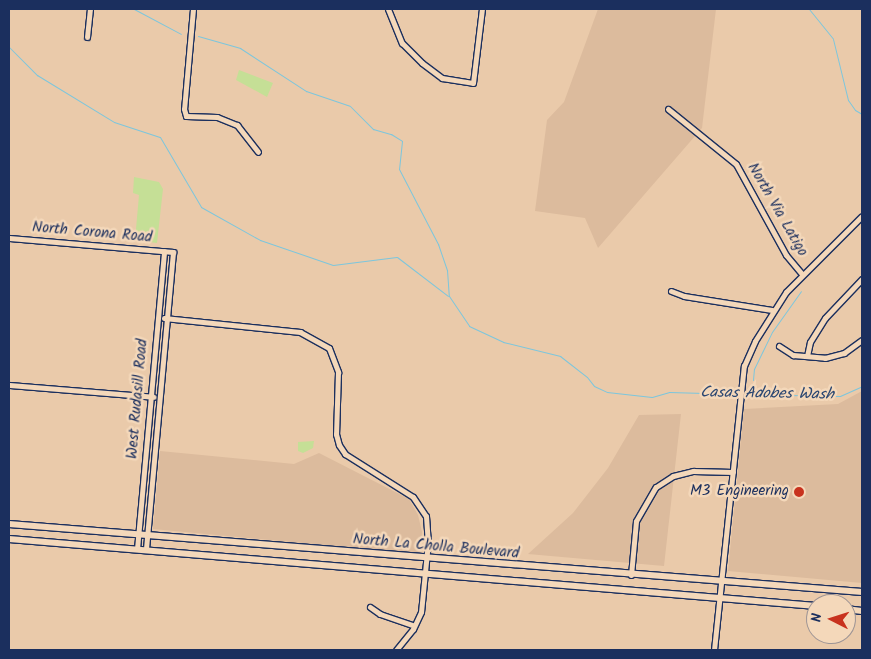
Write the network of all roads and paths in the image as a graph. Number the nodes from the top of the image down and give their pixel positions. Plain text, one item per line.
1 (90, 9) edge
2 (193, 9) edge
3 (388, 9) edge
4 (482, 9) edge
5 (87, 37) dead end
6 (668, 108) dead end
7 (258, 152) dead end
8 (862, 216) edge
9 (9, 238) edge
10 (164, 252) junction
11 (173, 252) joint
12 (802, 274) junction
13 (862, 279) edge
14 (671, 291) dead end
15 (772, 310) junction
16 (166, 318) junction
17 (862, 340) edge
18 (779, 346) dead end
19 (807, 356) junction
20 (9, 385) edge
21 (154, 397) junction
22 (733, 472) junction
23 (9, 524) edge
24 (139, 534) junction
25 (148, 535) junction
26 (9, 539) edge
27 (137, 549) junction
28 (146, 550) junction
29 (427, 559) junction
30 (425, 573) junction
31 (631, 575) junction
32 (721, 582) junction
33 (862, 592) edge
34 (720, 598) junction
35 (806, 605) edge
36 (370, 607) dead end
37 (414, 626) junction
38 (396, 650) edge
39 (714, 650) edge

1 - 5 street
2 - 7 street
3 - 4 street
6 - 12 street, North Via Latigo
8 - 12 street
9 - 10 street, North Corona Road
10 - 11 street, North Corona Road
10 - 21 street, West Rudasill Road
11 - 16 street, West Rudasill Road
12 - 15 street, North Via Latigo
13 - 19 street
14 - 15 street
15 - 22 street, North Via Latigo
16 - 25 street, West Rudasill Road
16 - 29 street
17 - 19 street
18 - 19 street
20 - 21 street
21 - 24 street, West Rudasill Road
22 - 31 street
22 - 32 street
23 - 24 main road, North La Cholla Boulevard
24 - 25 main road, North La Cholla Boulevard
24 - 27 street, West Rudasill Road
25 - 28 street, West Rudasill Road
25 - 29 main road, North La Cholla Boulevard
26 - 27 main road, North La Cholla Boulevard
27 - 28 main road, North La Cholla Boulevard
28 - 30 main road, North La Cholla Boulevard
29 - 30 street
29 - 31 main road, North La Cholla Boulevard
30 - 34 main road, North La Cholla Boulevard
30 - 37 street
31 - 32 main road, North La Cholla Boulevard
32 - 33 main road, North La Cholla Boulevard
32 - 34 street
34 - 35 main road, North La Cholla Boulevard
34 - 39 street
36 - 37 street
37 - 38 street

